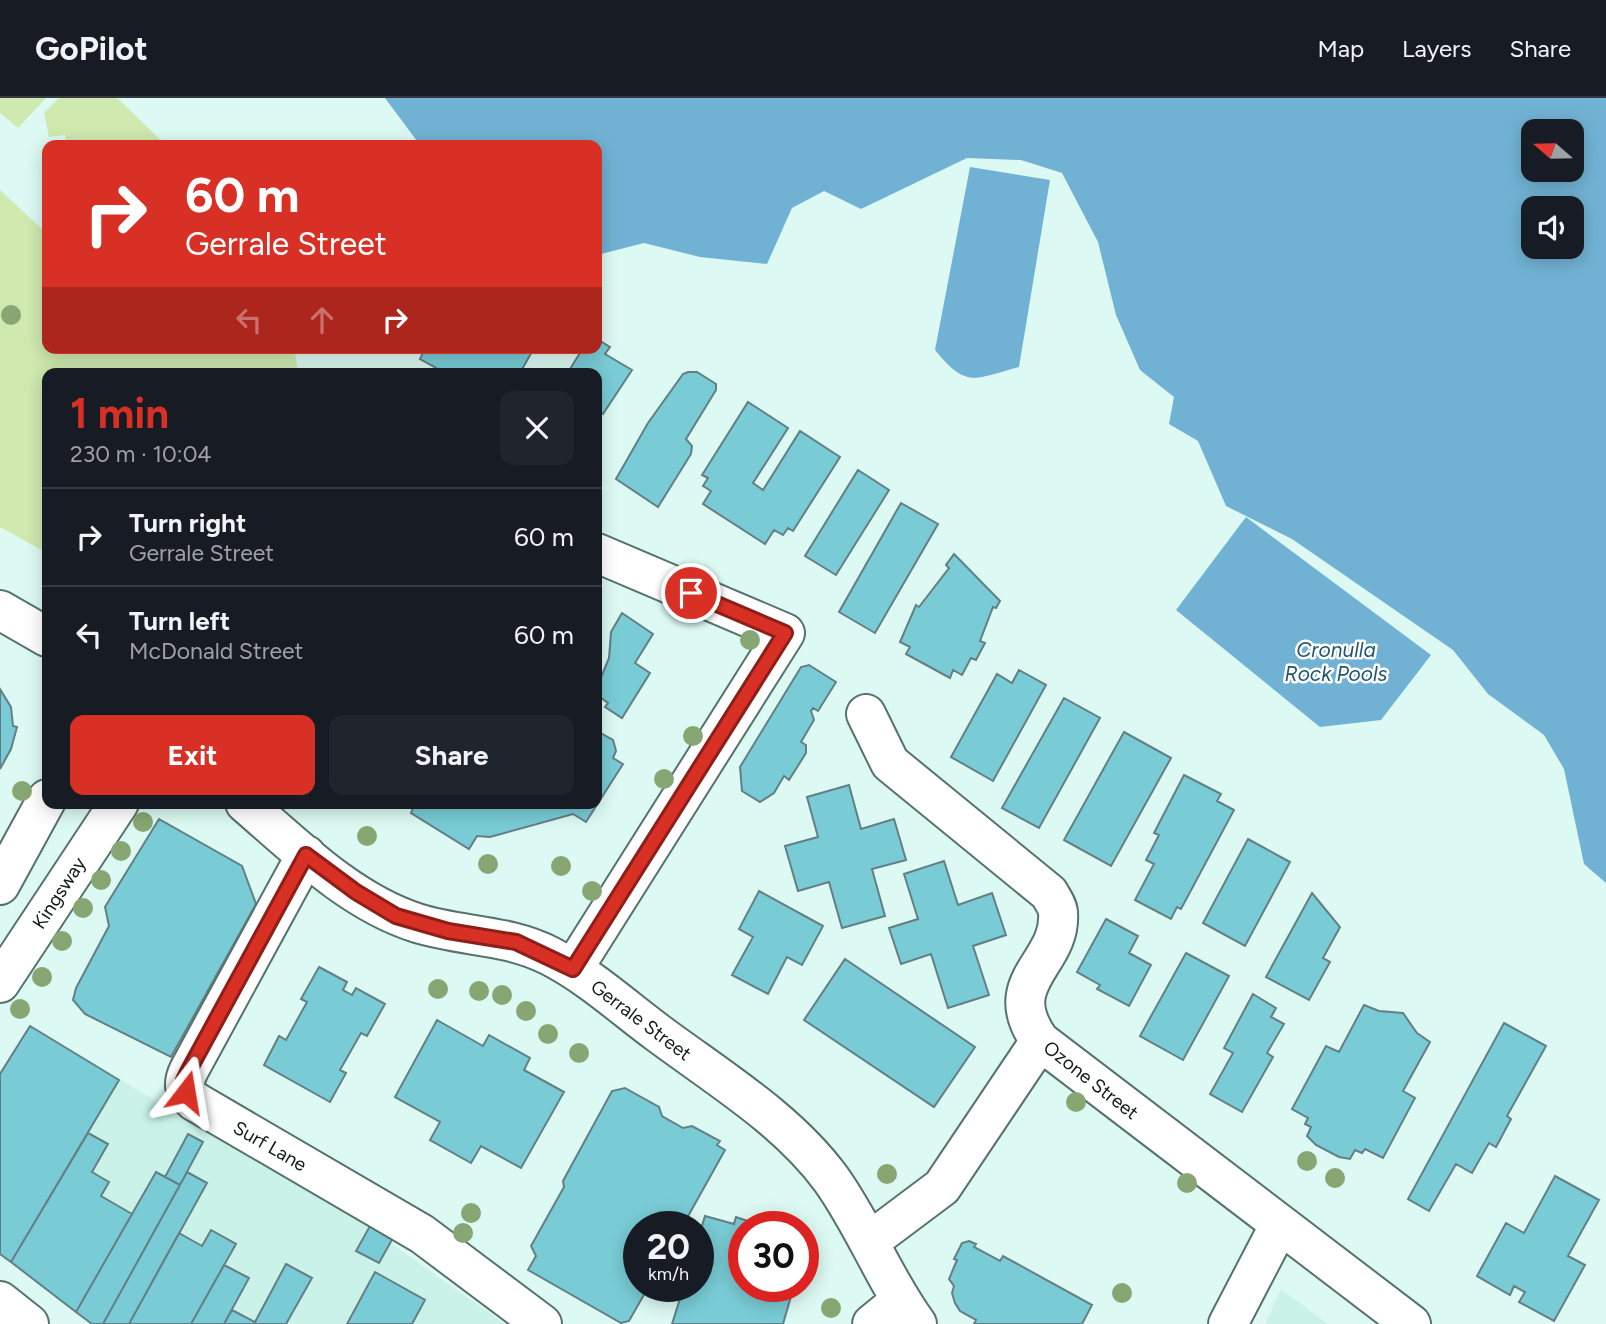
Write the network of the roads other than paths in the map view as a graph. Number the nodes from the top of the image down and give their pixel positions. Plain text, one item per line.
1 (602, 555) edge
2 (0, 610) edge
3 (42, 634) edge
4 (866, 714) dead end
5 (45, 809) edge
6 (252, 809) edge
7 (108, 811) edge
8 (306, 855) junction
9 (0, 885) edge
10 (573, 969) junction
11 (0, 983) edge
12 (1040, 1041) junction
13 (1279, 1226) junction
14 (870, 1241) junction
15 (0, 1301) edge
16 (896, 1316) edge
17 (29, 1324) edge
18 (542, 1324) edge
19 (1228, 1324) edge
20 (1411, 1324) edge

1 - 10 street
2 - 3 street
4 - 12 street, Ozone Street
5 - 9 street
6 - 8 street, Gerrale Street
7 - 11 street, Kingsway
8 - 10 street, Gerrale Street
8 - 18 street, Surf Lane
10 - 14 street, Gerrale Street
12 - 13 street, Ozone Street
12 - 14 street
13 - 19 street
13 - 20 street, Ozone Street
14 - 16 street, Gerrale Street
15 - 17 street

